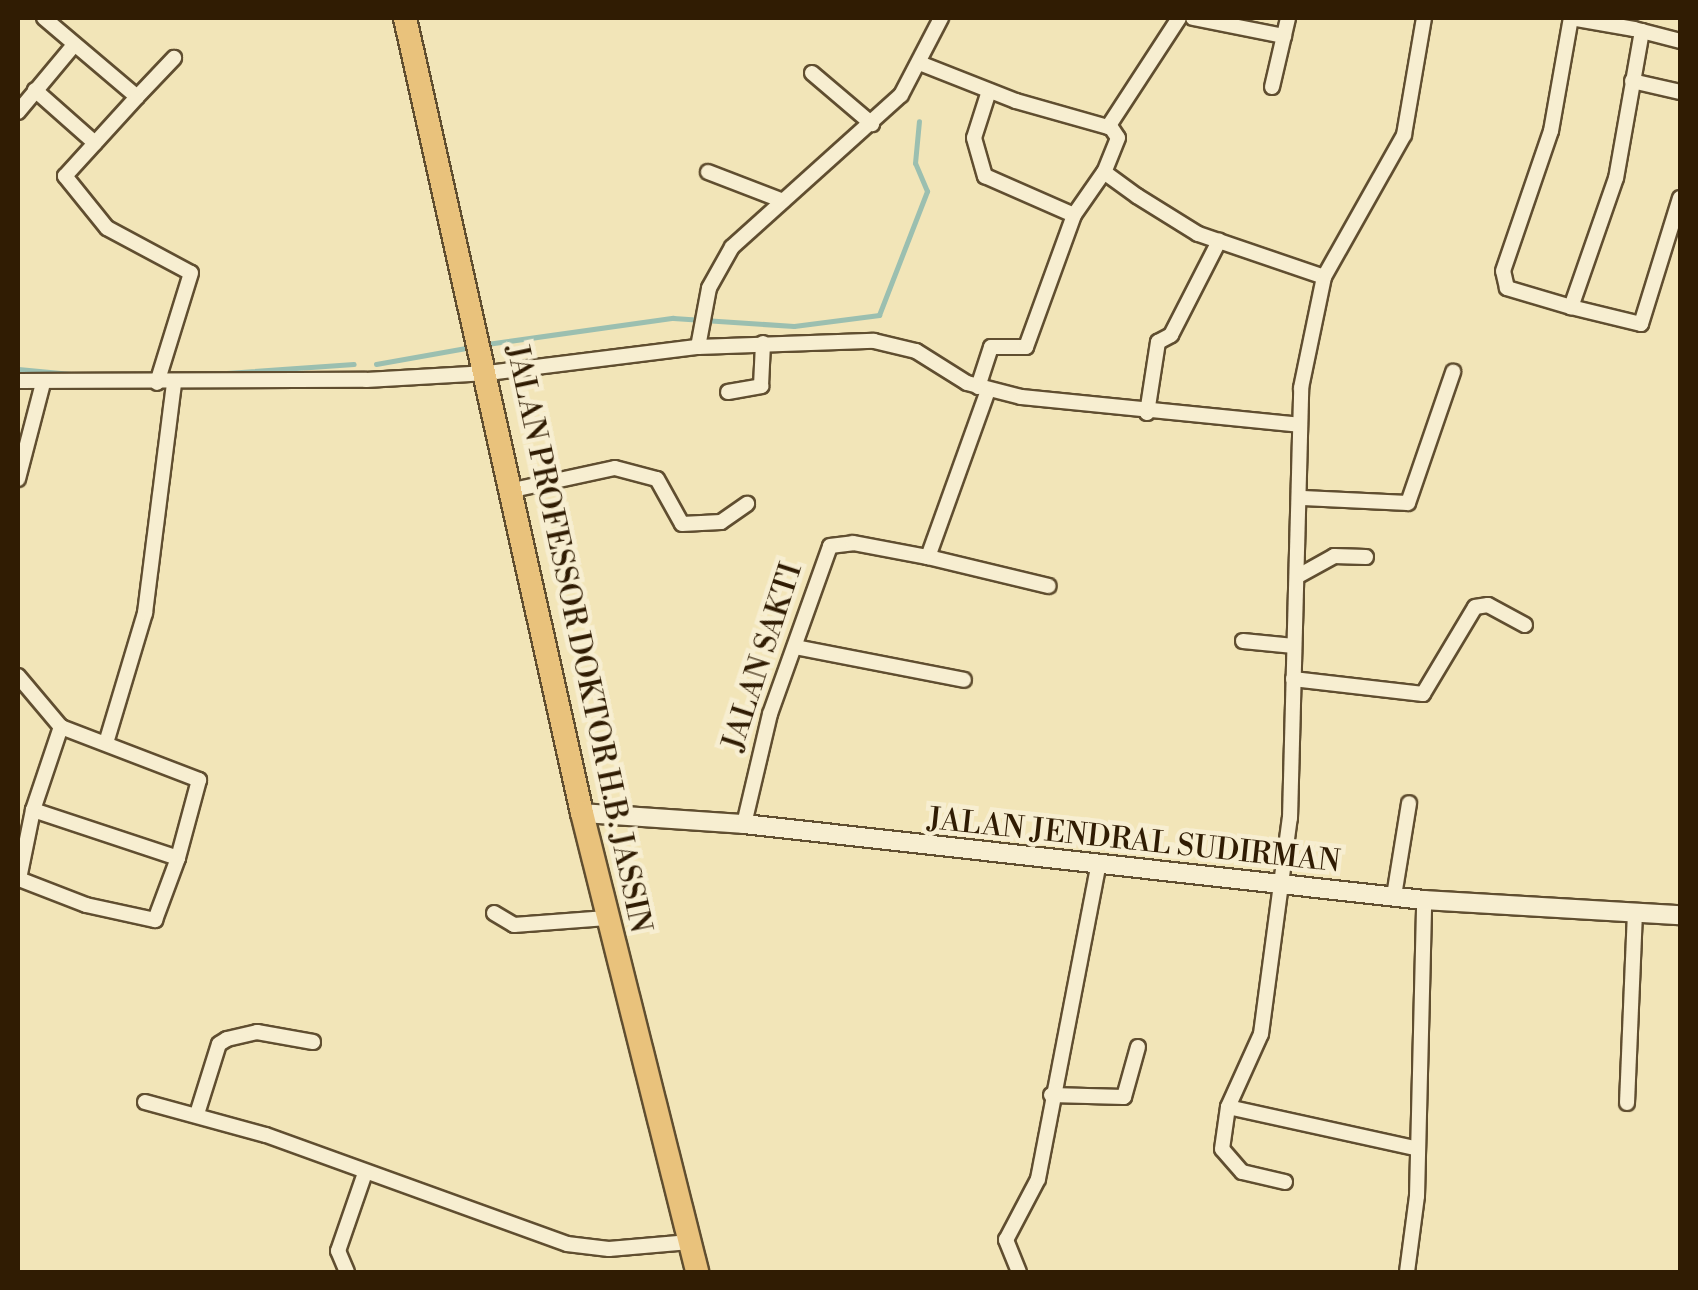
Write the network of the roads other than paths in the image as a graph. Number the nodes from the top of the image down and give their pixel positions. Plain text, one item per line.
1 (44, 18) edge
2 (405, 18) edge
3 (940, 18) edge
4 (1179, 18) edge
5 (1193, 18) edge
6 (1288, 18) edge
7 (1424, 18) edge
8 (1572, 18) edge
9 (1638, 26) edge
10 (1284, 36) junction
11 (1680, 41) edge
12 (73, 46) junction
13 (174, 58) dead end
14 (922, 64) junction
15 (812, 72) dead end
16 (1632, 81) junction
17 (1272, 87) dead end
18 (36, 90) junction
19 (989, 91) junction
20 (1680, 92) edge
21 (137, 97) junction
22 (18, 112) edge
23 (872, 124) junction
24 (1110, 126) junction
25 (95, 143) junction
26 (708, 172) dead end
27 (1104, 172) junction
28 (1680, 198) edge
29 (783, 201) junction
30 (1074, 215) junction
31 (1219, 241) junction
32 (1324, 276) junction
33 (1572, 307) junction
34 (763, 343) junction
35 (698, 347) junction
36 (487, 367) junction
37 (1453, 372) dead end
38 (18, 381) edge
39 (44, 383) junction
40 (157, 383) junction
41 (174, 383) junction
42 (983, 388) junction
43 (728, 392) dead end
44 (1147, 413) junction
45 (1300, 426) junction
46 (18, 479) edge
47 (513, 490) junction
48 (1303, 498) junction
49 (747, 504) dead end
50 (928, 557) junction
51 (1366, 557) dead end
52 (1300, 574) junction
53 (1049, 586) dead end
54 (1525, 625) dead end
55 (1243, 641) dead end
56 (1294, 646) junction
57 (795, 647) junction
58 (18, 676) edge
59 (1293, 678) junction
60 (964, 680) dead end
61 (62, 727) junction
62 (106, 743) junction
63 (1409, 803) dead end
64 (32, 810) junction
65 (582, 813) junction
66 (744, 824) junction
67 (23, 833) edge
68 (178, 858) junction
69 (1098, 867) junction
70 (1282, 885) junction
71 (1394, 896) junction
72 (1424, 900) junction
73 (494, 913) dead end
74 (1635, 913) junction
75 (1680, 915) edge
76 (607, 918) junction
77 (314, 1042) dead end
78 (1138, 1048) dead end
79 (1051, 1094) junction
80 (144, 1102) dead end
81 (1626, 1102) dead end
82 (1228, 1107) junction
83 (197, 1114) junction
84 (1415, 1148) junction
85 (365, 1173) junction
86 (1286, 1182) dead end
87 (690, 1242) junction
88 (347, 1272) edge
89 (697, 1272) edge
90 (1019, 1272) edge
91 (1407, 1272) edge

1 - 12 street
2 - 36 highway, JALAN PROFESSOR DOKTOR H.B. JASSIN
3 - 14 street
4 - 24 street
5 - 10 street
6 - 10 street
7 - 32 street
8 - 9 street
8 - 33 street
9 - 11 street
9 - 16 street
10 - 17 street
12 - 18 street
12 - 21 street
13 - 21 street
14 - 19 street
14 - 23 street
15 - 23 street
16 - 20 street
16 - 33 street
18 - 22 street
18 - 25 street
19 - 24 street
19 - 30 street
21 - 25 street
23 - 29 street
24 - 27 street
25 - 40 street
26 - 29 street
27 - 30 street
27 - 31 street
28 - 33 street
29 - 35 street
30 - 42 street
31 - 32 street
31 - 44 street
32 - 45 street
34 - 35 street
34 - 42 street
34 - 43 street
35 - 36 street
36 - 41 street
36 - 47 highway, JALAN PROFESSOR DOKTOR H.B. JASSIN
37 - 48 street
38 - 39 street
39 - 40 street
39 - 46 street
40 - 41 street
41 - 62 street
42 - 44 street
42 - 50 street
44 - 45 street
45 - 48 street
47 - 49 street
47 - 65 highway, JALAN PROFESSOR DOKTOR H.B. JASSIN
48 - 52 street
50 - 53 street
50 - 57 street, JALAN SAKTI
51 - 52 street
52 - 56 street
54 - 59 street
55 - 56 street
56 - 59 street
57 - 60 street
57 - 66 street, JALAN SAKTI
58 - 61 street
59 - 70 street
61 - 62 street
61 - 64 street
62 - 68 street
63 - 71 street
64 - 67 street
64 - 68 street
65 - 66 street, JALAN JENDRAL SUDIRMAN
65 - 76 highway, JALAN PROFESSOR DOKTOR H.B. JASSIN
66 - 69 street, JALAN JENDRAL SUDIRMAN
67 - 68 street
69 - 70 street, JALAN JENDRAL SUDIRMAN
69 - 79 street
70 - 71 street, JALAN JENDRAL SUDIRMAN
70 - 82 street
71 - 72 street, JALAN JENDRAL SUDIRMAN
72 - 74 street, JALAN JENDRAL SUDIRMAN
72 - 84 street
73 - 76 street
74 - 75 street, JALAN JENDRAL SUDIRMAN
74 - 81 street
76 - 87 highway, JALAN PROFESSOR DOKTOR H.B. JASSIN
77 - 83 street
78 - 79 street
79 - 90 street
80 - 83 street
82 - 84 street
82 - 86 street
83 - 85 street
84 - 91 street
85 - 87 street
85 - 88 street
87 - 89 highway, JALAN PROFESSOR DOKTOR H.B. JASSIN

